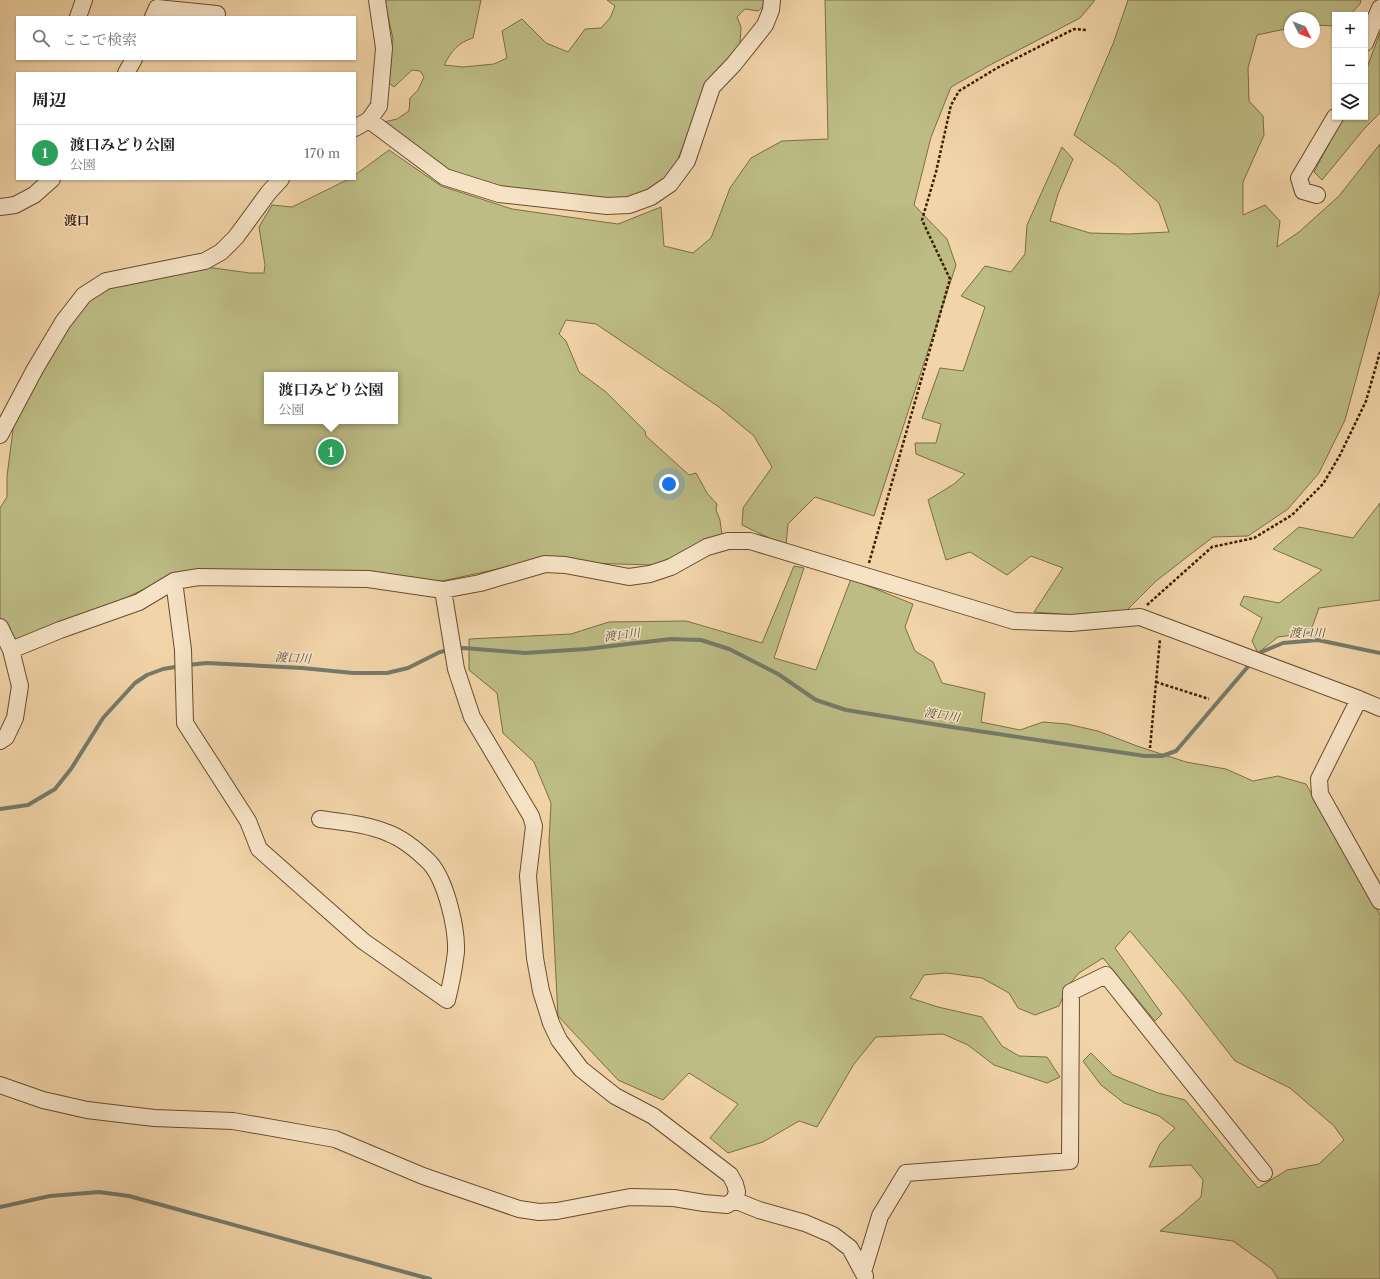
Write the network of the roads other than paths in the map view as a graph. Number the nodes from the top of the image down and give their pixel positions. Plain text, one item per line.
1 (84, 0) edge
2 (376, 0) edge
3 (772, 0) edge
4 (1380, 8) edge
5 (217, 14) dead end
6 (78, 16) edge
7 (153, 16) edge
8 (1368, 36) edge
9 (133, 60) edge
10 (127, 72) edge
11 (369, 120) junction
12 (1333, 120) edge
13 (356, 127) edge
14 (51, 180) edge
15 (280, 180) edge
16 (1317, 195) dead end
17 (1, 205) edge
18 (0, 435) edge
19 (174, 581) junction
20 (443, 590) junction
21 (0, 627) edge
22 (11, 650) junction
23 (1359, 699) junction
24 (1380, 708) edge
25 (0, 741) edge
26 (320, 819) dead end
27 (1380, 901) edge
28 (0, 1085) edge
29 (1264, 1173) dead end
30 (734, 1200) junction
31 (865, 1275) edge

1 - 6 street
2 - 11 street
3 - 11 street
4 - 8 street
5 - 7 street
9 - 10 street
11 - 13 street
12 - 16 street
14 - 17 street
15 - 18 street
19 - 20 street
19 - 22 street
19 - 26 street
20 - 23 street
20 - 30 street
21 - 22 street
22 - 25 street
23 - 24 street
23 - 27 street
28 - 30 street
29 - 31 street
30 - 31 street

